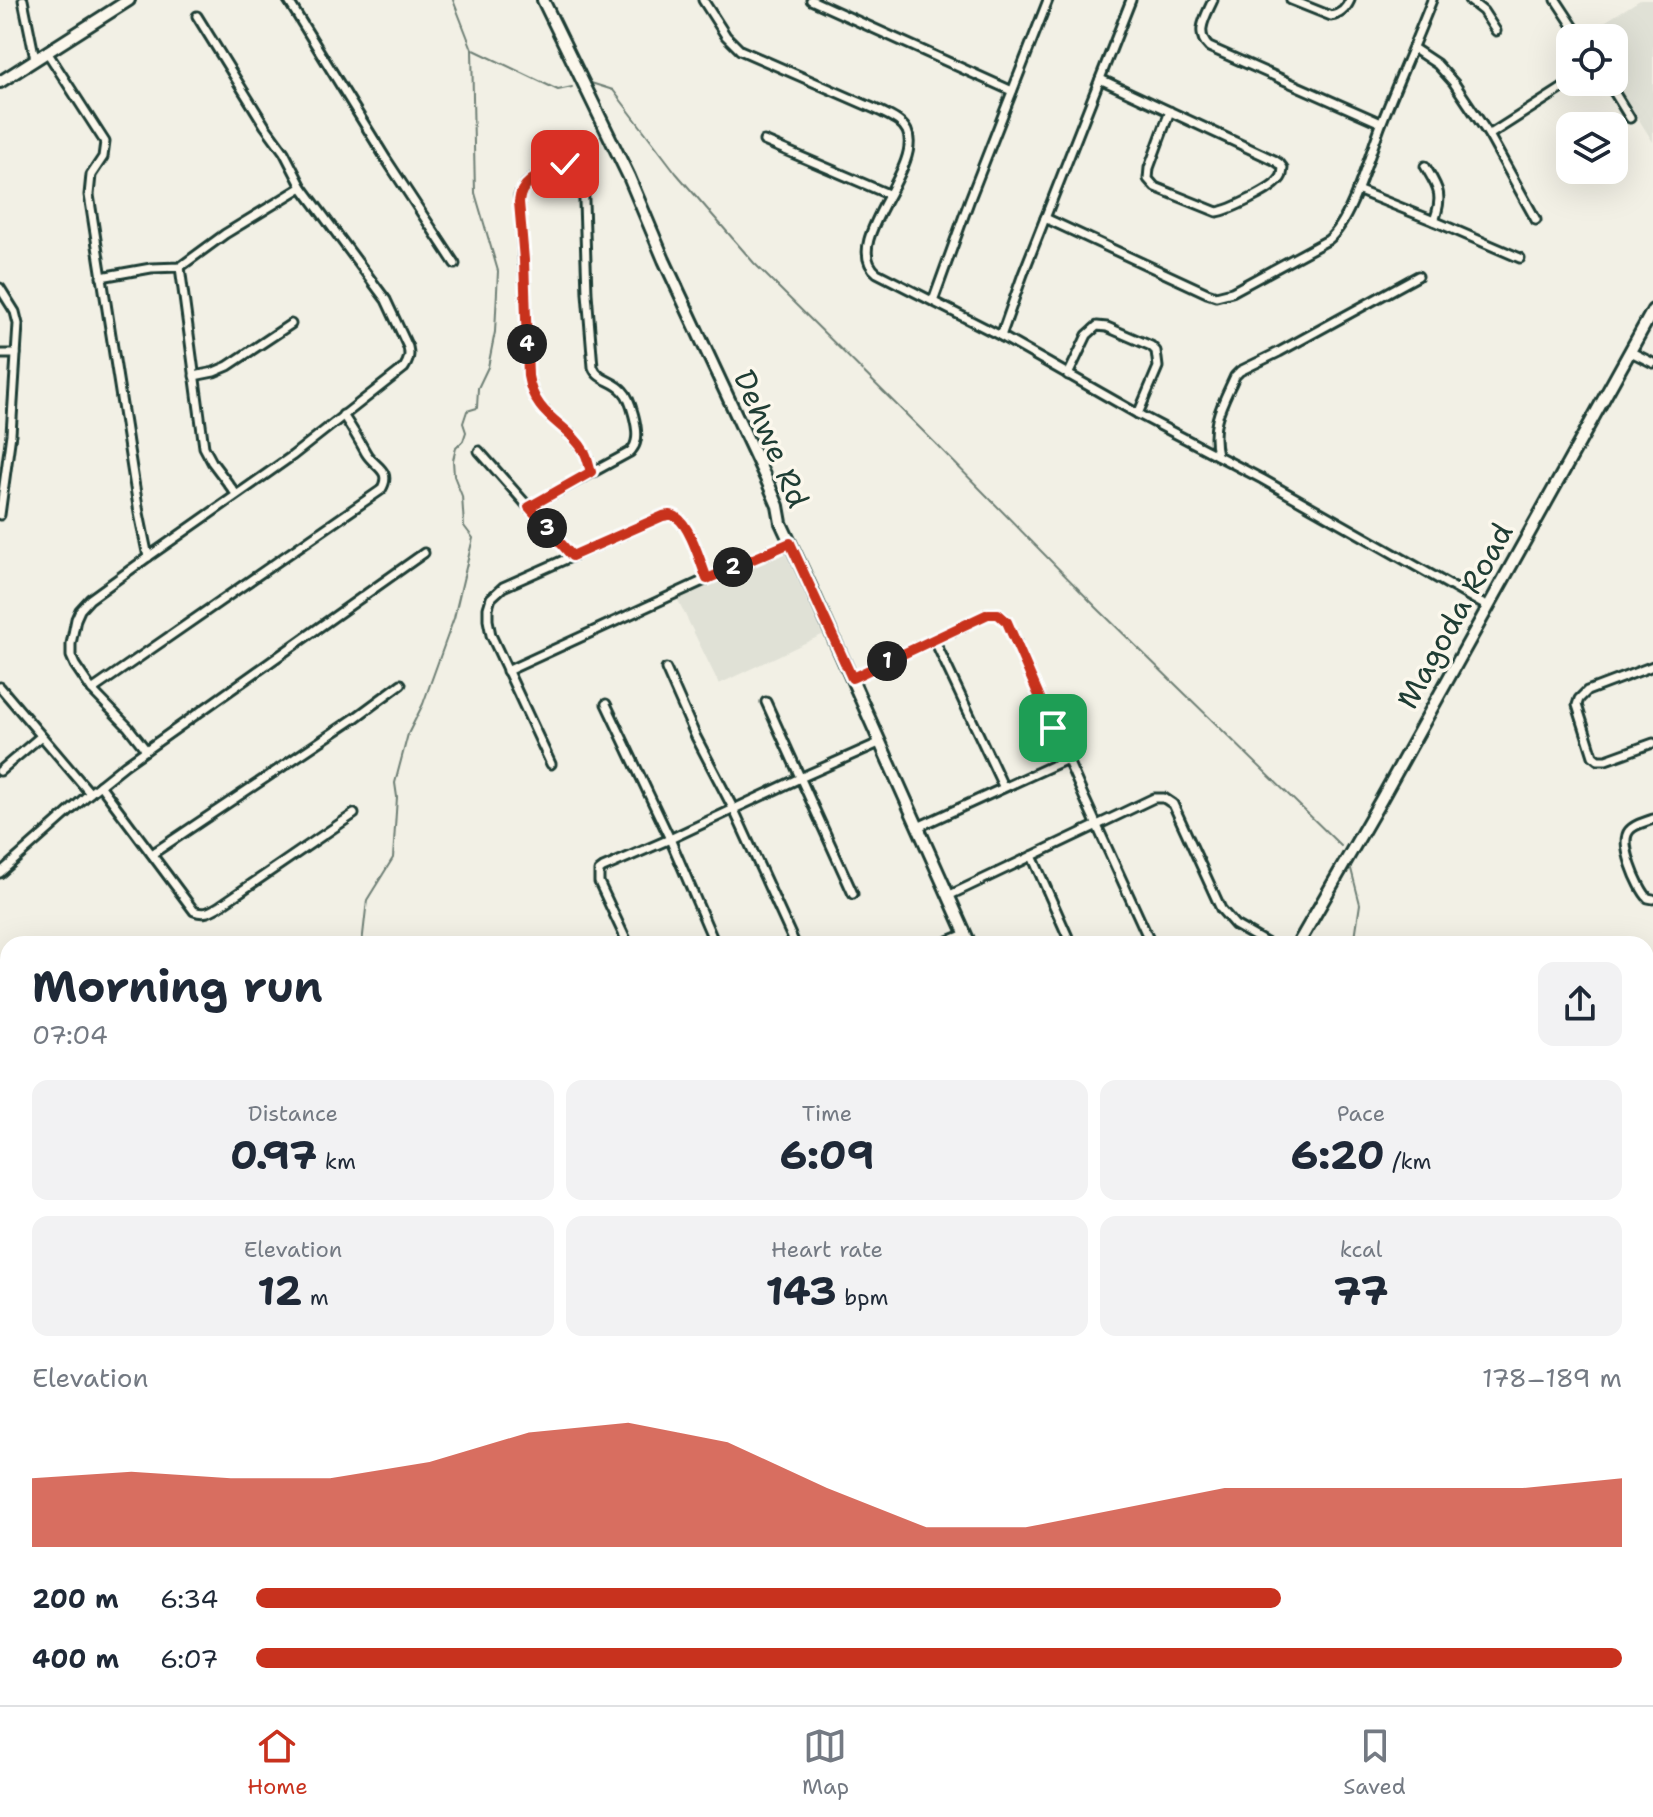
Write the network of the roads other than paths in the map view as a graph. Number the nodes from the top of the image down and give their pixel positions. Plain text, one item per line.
1 (23, 0) edge
2 (129, 0) edge
3 (288, 0) edge
4 (543, 0) edge
5 (703, 0) edge
6 (811, 0) edge
7 (1048, 0) edge
8 (1131, 0) edge
9 (1213, 0) edge
10 (1291, 0) edge
11 (1350, 0) edge
12 (1432, 0) edge
13 (1469, 0) edge
14 (1556, 0) edge
15 (197, 16) dead end
16 (1572, 24) edge
17 (1496, 31) dead end
18 (1413, 48) junction
19 (47, 52) junction
20 (35, 59) junction
21 (1100, 79) junction
22 (0, 82) edge
23 (1012, 91) junction
24 (1556, 92) edge
25 (1617, 96) edge
26 (1170, 111) junction
27 (1630, 118) dead end
28 (1381, 123) junction
29 (1489, 135) junction
30 (764, 141) dead end
31 (1425, 166) dead end
32 (302, 187) junction
33 (1357, 190) junction
34 (888, 194) junction
35 (1045, 218) junction
36 (1536, 220) dead end
37 (1434, 221) junction
38 (1520, 258) dead end
39 (455, 264) dead end
40 (180, 267) junction
41 (1418, 276) dead end
42 (101, 277) junction
43 (0, 288) edge
44 (933, 301) junction
45 (1653, 310) edge
46 (291, 324) dead end
47 (1001, 336) junction
48 (1631, 352) junction
49 (0, 354) edge
50 (16, 354) junction
51 (1653, 363) edge
52 (1068, 375) junction
53 (194, 376) junction
54 (1138, 414) junction
55 (343, 415) junction
56 (0, 434) edge
57 (11, 434) junction
58 (479, 451) dead end
59 (1217, 455) junction
60 (591, 472) junction
61 (236, 494) junction
62 (529, 507) junction
63 (0, 515) edge
64 (790, 543) junction
65 (424, 553) dead end
66 (572, 556) junction
67 (148, 557) junction
68 (707, 579) junction
69 (1488, 607) junction
70 (934, 639) junction
71 (1653, 666) edge
72 (666, 669) dead end
73 (507, 671) junction
74 (852, 678) junction
75 (401, 684) dead end
76 (0, 687) edge
77 (92, 690) junction
78 (766, 702) dead end
79 (606, 704) dead end
80 (40, 737) junction
81 (881, 742) junction
82 (1653, 743) edge
83 (146, 750) junction
84 (1067, 759) junction
85 (551, 764) dead end
86 (0, 771) edge
87 (800, 778) junction
88 (100, 785) junction
89 (1003, 786) junction
90 (90, 793) junction
91 (734, 810) junction
92 (354, 814) dead end
93 (1653, 819) edge
94 (1097, 826) junction
95 (918, 827) junction
96 (670, 839) junction
97 (152, 854) junction
98 (1032, 856) junction
99 (0, 873) edge
100 (853, 894) dead end
101 (948, 896) junction
102 (1653, 899) edge
103 (624, 936) edge
104 (712, 936) edge
105 (791, 936) edge
106 (967, 936) edge
107 (1067, 936) edge
108 (1147, 936) edge
109 (1254, 936) edge
110 (1303, 936) edge

1 - 20 street
2 - 19 street
3 - 39 street
4 - 64 street, Dehwe Rd
5 - 34 street
6 - 23 street
7 - 23 street
8 - 21 street
9 - 28 street
10 - 11 street
12 - 18 street
13 - 17 street
14 - 16 street
15 - 32 street
18 - 28 street
18 - 29 street
19 - 20 street
19 - 42 street
20 - 22 street
21 - 26 street
21 - 35 street
23 - 44 street
24 - 29 street
25 - 27 street
26 - 26 street
28 - 33 street
29 - 36 street
30 - 34 street
31 - 37 street
32 - 40 street
32 - 55 street
33 - 35 street
33 - 37 street
34 - 44 street
35 - 47 street
37 - 38 street
40 - 42 street
40 - 53 street
41 - 59 street
42 - 67 street
43 - 50 street
44 - 47 street
45 - 48 street, Magoda Road
46 - 53 street
47 - 52 street
48 - 51 street
48 - 69 street, Magoda Road
49 - 50 street
50 - 57 street
52 - 54 street
52 - 54 street
53 - 61 street
54 - 59 street
55 - 61 street
55 - 77 street
56 - 57 street
57 - 63 street
58 - 62 street
59 - 69 street
60 - 60 street
60 - 62 street
61 - 67 street
62 - 66 street
64 - 68 street
64 - 74 street, Dehwe Rd
65 - 83 street
66 - 68 street
66 - 73 street
67 - 77 street
68 - 73 street
69 - 110 street, Magoda Road
70 - 74 street
70 - 84 street
70 - 89 street
71 - 82 street
72 - 91 street
73 - 85 street
74 - 81 street, Dehwe Rd
75 - 97 street
76 - 80 street
77 - 83 street
78 - 87 street
79 - 96 street
80 - 86 street
80 - 90 street
81 - 87 street
81 - 95 street, Dehwe Rd
83 - 88 street
84 - 89 street
84 - 94 street
87 - 91 street
87 - 100 street
88 - 90 street
88 - 97 street
89 - 95 street
90 - 99 street
91 - 96 street
91 - 105 street
92 - 97 street
93 - 102 street
94 - 98 street
94 - 108 street
94 - 109 street
95 - 101 street, Dehwe Rd
96 - 103 street
96 - 104 street
98 - 101 street
98 - 107 street
101 - 106 street, Dehwe Rd

